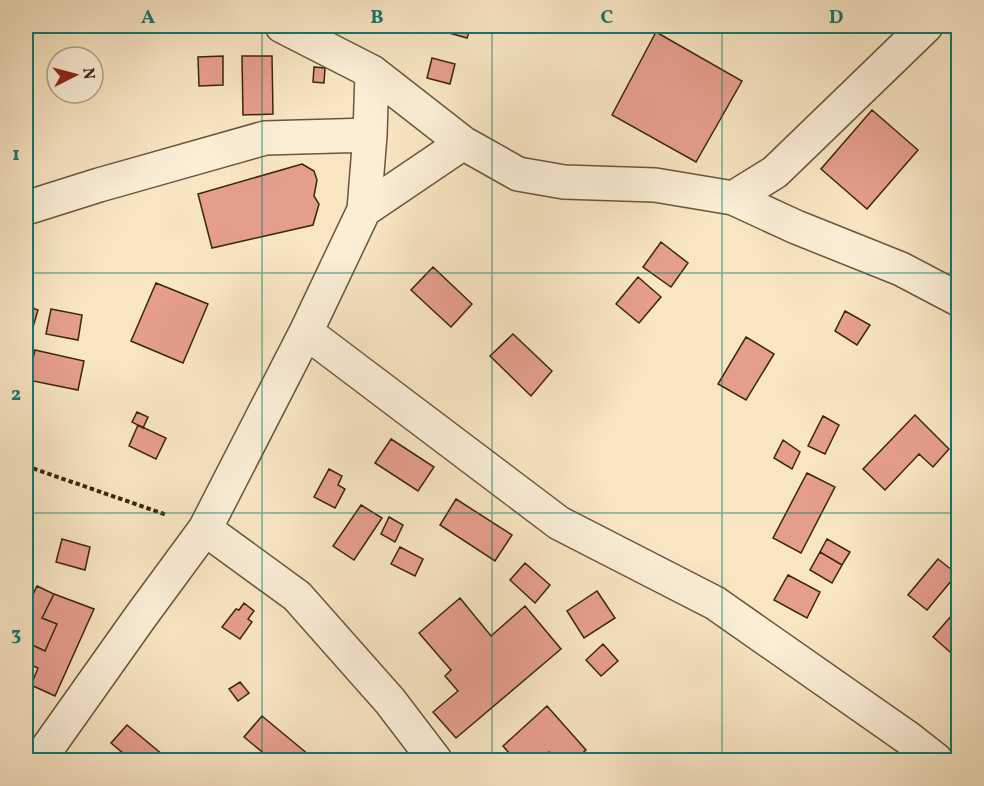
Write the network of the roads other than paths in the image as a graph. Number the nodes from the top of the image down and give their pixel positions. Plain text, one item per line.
1 (282, 26) edge
2 (926, 26) edge
3 (372, 72) junction
4 (370, 135) junction
5 (463, 143) junction
6 (733, 198) junction
7 (26, 208) edge
8 (364, 210) junction
9 (958, 299) edge
10 (306, 332) junction
11 (205, 529) junction
12 (41, 760) edge
13 (435, 760) edge
14 (936, 760) edge

1 - 3 street
2 - 6 street
3 - 4 street
3 - 5 street
4 - 7 street
4 - 8 street
5 - 6 street
5 - 8 street
6 - 9 street
8 - 10 street
10 - 11 street
10 - 14 street
11 - 12 street
11 - 13 street

